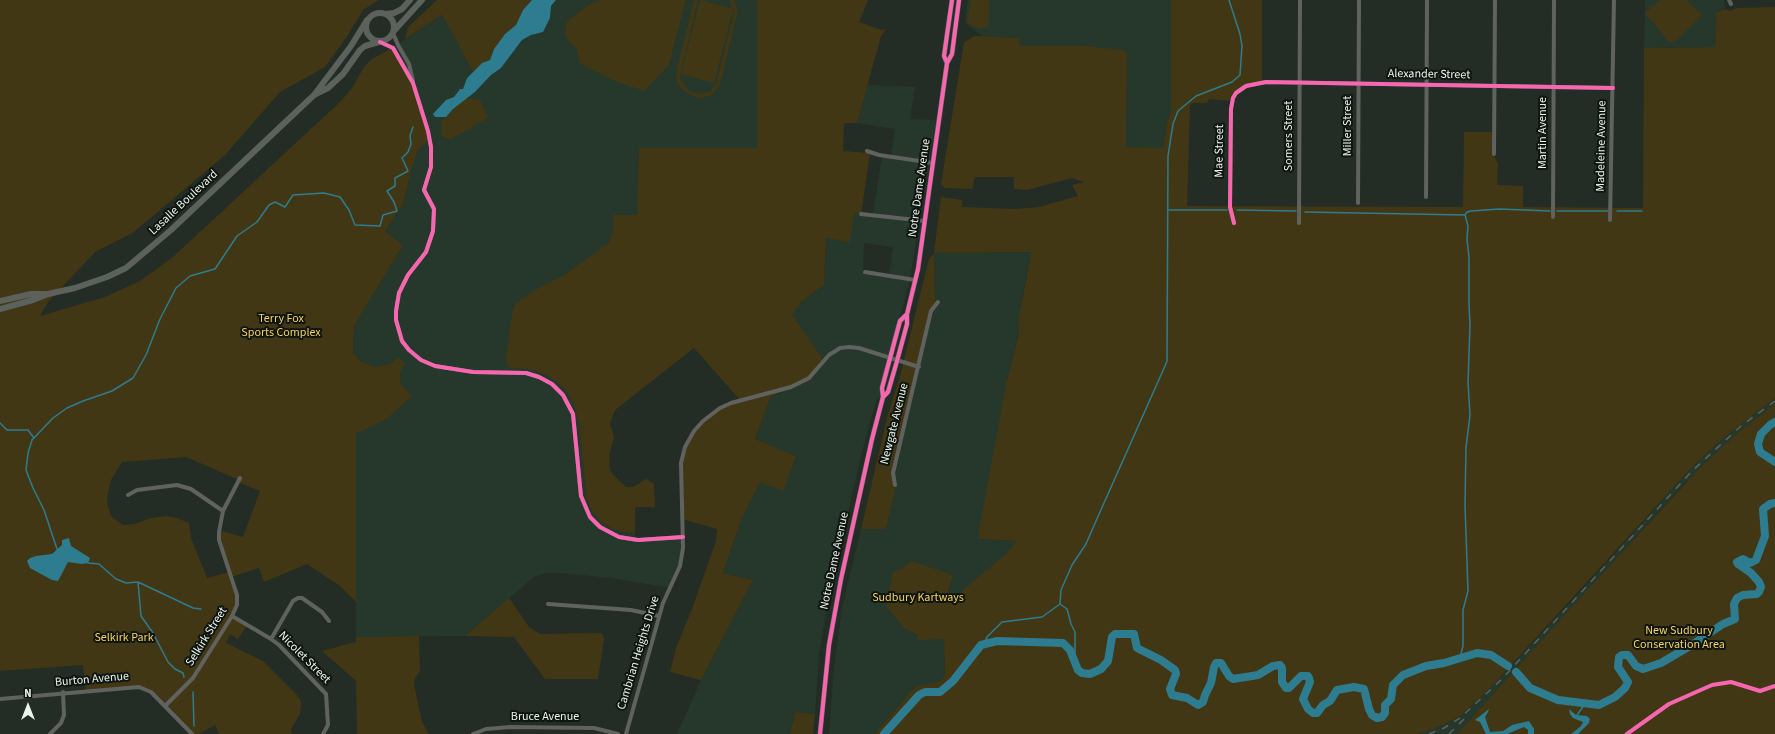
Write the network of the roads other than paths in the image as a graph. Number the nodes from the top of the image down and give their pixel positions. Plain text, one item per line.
1 (410, 0) edge
2 (422, 0) edge
3 (952, 0) edge
4 (959, 0) edge
5 (1300, 0) edge
6 (1359, 0) edge
7 (1427, 0) edge
8 (1495, 0) edge
9 (1554, 0) edge
10 (1614, 0) edge
11 (385, 14) junction
12 (367, 20) junction
13 (393, 32) junction
14 (380, 42) junction
15 (947, 63) junction
16 (1298, 83) junction
17 (413, 84) junction
18 (1358, 84) junction
19 (1426, 85) junction
20 (1246, 86) joint
21 (1494, 86) junction
22 (1554, 87) junction
23 (1613, 88) junction
24 (314, 95) junction
25 (867, 151) dead end
26 (1494, 154) dead end
27 (933, 163) junction
28 (1426, 197) dead end
29 (1358, 203) dead end
30 (861, 214) dead end
31 (1553, 217) dead end
32 (1610, 220) dead end
33 (925, 221) junction
34 (1234, 223) dead end
35 (1299, 223) dead end
36 (865, 272) dead end
37 (915, 280) junction
38 (48, 294) junction
39 (0, 301) edge
40 (938, 302) dead end
41 (0, 309) edge
42 (907, 314) junction
43 (890, 359) junction
44 (897, 361) junction
45 (919, 367) junction
46 (883, 397) junction
47 (240, 478) dead end
48 (895, 485) dead end
49 (128, 495) dead end
50 (223, 511) junction
51 (683, 537) junction
52 (548, 604) dead end
53 (232, 616) junction
54 (659, 616) junction
55 (329, 621) dead end
56 (271, 639) junction
57 (64, 692) junction
58 (0, 699) edge
59 (165, 706) junction
60 (821, 733) edge
61 (50, 734) edge
62 (192, 734) edge
63 (323, 734) edge
64 (473, 734) edge
65 (618, 734) edge
66 (626, 734) edge

1 - 11 highway
2 - 13 highway
3 - 15 main road, Notre Dame Avenue
4 - 15 main road, Notre Dame Avenue
5 - 16 street, Somers Street
6 - 18 street, Miller Street
7 - 19 street
8 - 21 street
9 - 22 street, Martin Avenue
10 - 23 street, Madeleine Avenue
11 - 12 highway
11 - 13 highway
12 - 14 highway
12 - 24 highway, Lasalle Boulevard
13 - 14 highway
13 - 17 street
14 - 17 street
14 - 24 highway, Lasalle Boulevard
15 - 27 main road, Notre Dame Avenue
16 - 18 street, Alexander Street
16 - 20 street, Alexander Street
16 - 35 street, Somers Street
17 - 51 street
18 - 19 street, Alexander Street
18 - 29 street, Miller Street
19 - 21 street, Alexander Street
19 - 28 street
20 - 34 street, Mae Street
21 - 22 street, Alexander Street
21 - 26 street
22 - 23 street, Alexander Street
22 - 31 street, Martin Avenue
23 - 32 street, Madeleine Avenue
24 - 38 highway, Lasalle Boulevard
25 - 27 street
27 - 33 main road, Notre Dame Avenue
30 - 33 street
33 - 37 main road, Notre Dame Avenue
36 - 37 street
37 - 42 main road, Notre Dame Avenue
38 - 39 highway, Lasalle Boulevard
38 - 41 highway, Lasalle Boulevard
40 - 45 street, Newgate Avenue
42 - 43 main road, Notre Dame Avenue
42 - 44 main road, Notre Dame Avenue
43 - 44 street, Cambrian Heights Drive
43 - 46 main road, Notre Dame Avenue
43 - 51 street, Cambrian Heights Drive
44 - 45 street
44 - 46 main road, Notre Dame Avenue
45 - 48 street, Newgate Avenue
46 - 60 main road, Notre Dame Avenue
47 - 50 street, Selkirk Street
49 - 50 street
50 - 53 street, Selkirk Street
51 - 54 street, Cambrian Heights Drive
52 - 54 street
53 - 56 street, Nicolet Street
53 - 59 street, Selkirk Street
54 - 66 street, Cambrian Heights Drive
55 - 56 street
56 - 63 street, Nicolet Street
57 - 58 street, Burton Avenue
57 - 59 street, Burton Avenue
57 - 61 street
59 - 62 street, Burton Avenue
64 - 65 street, Bruce Avenue

